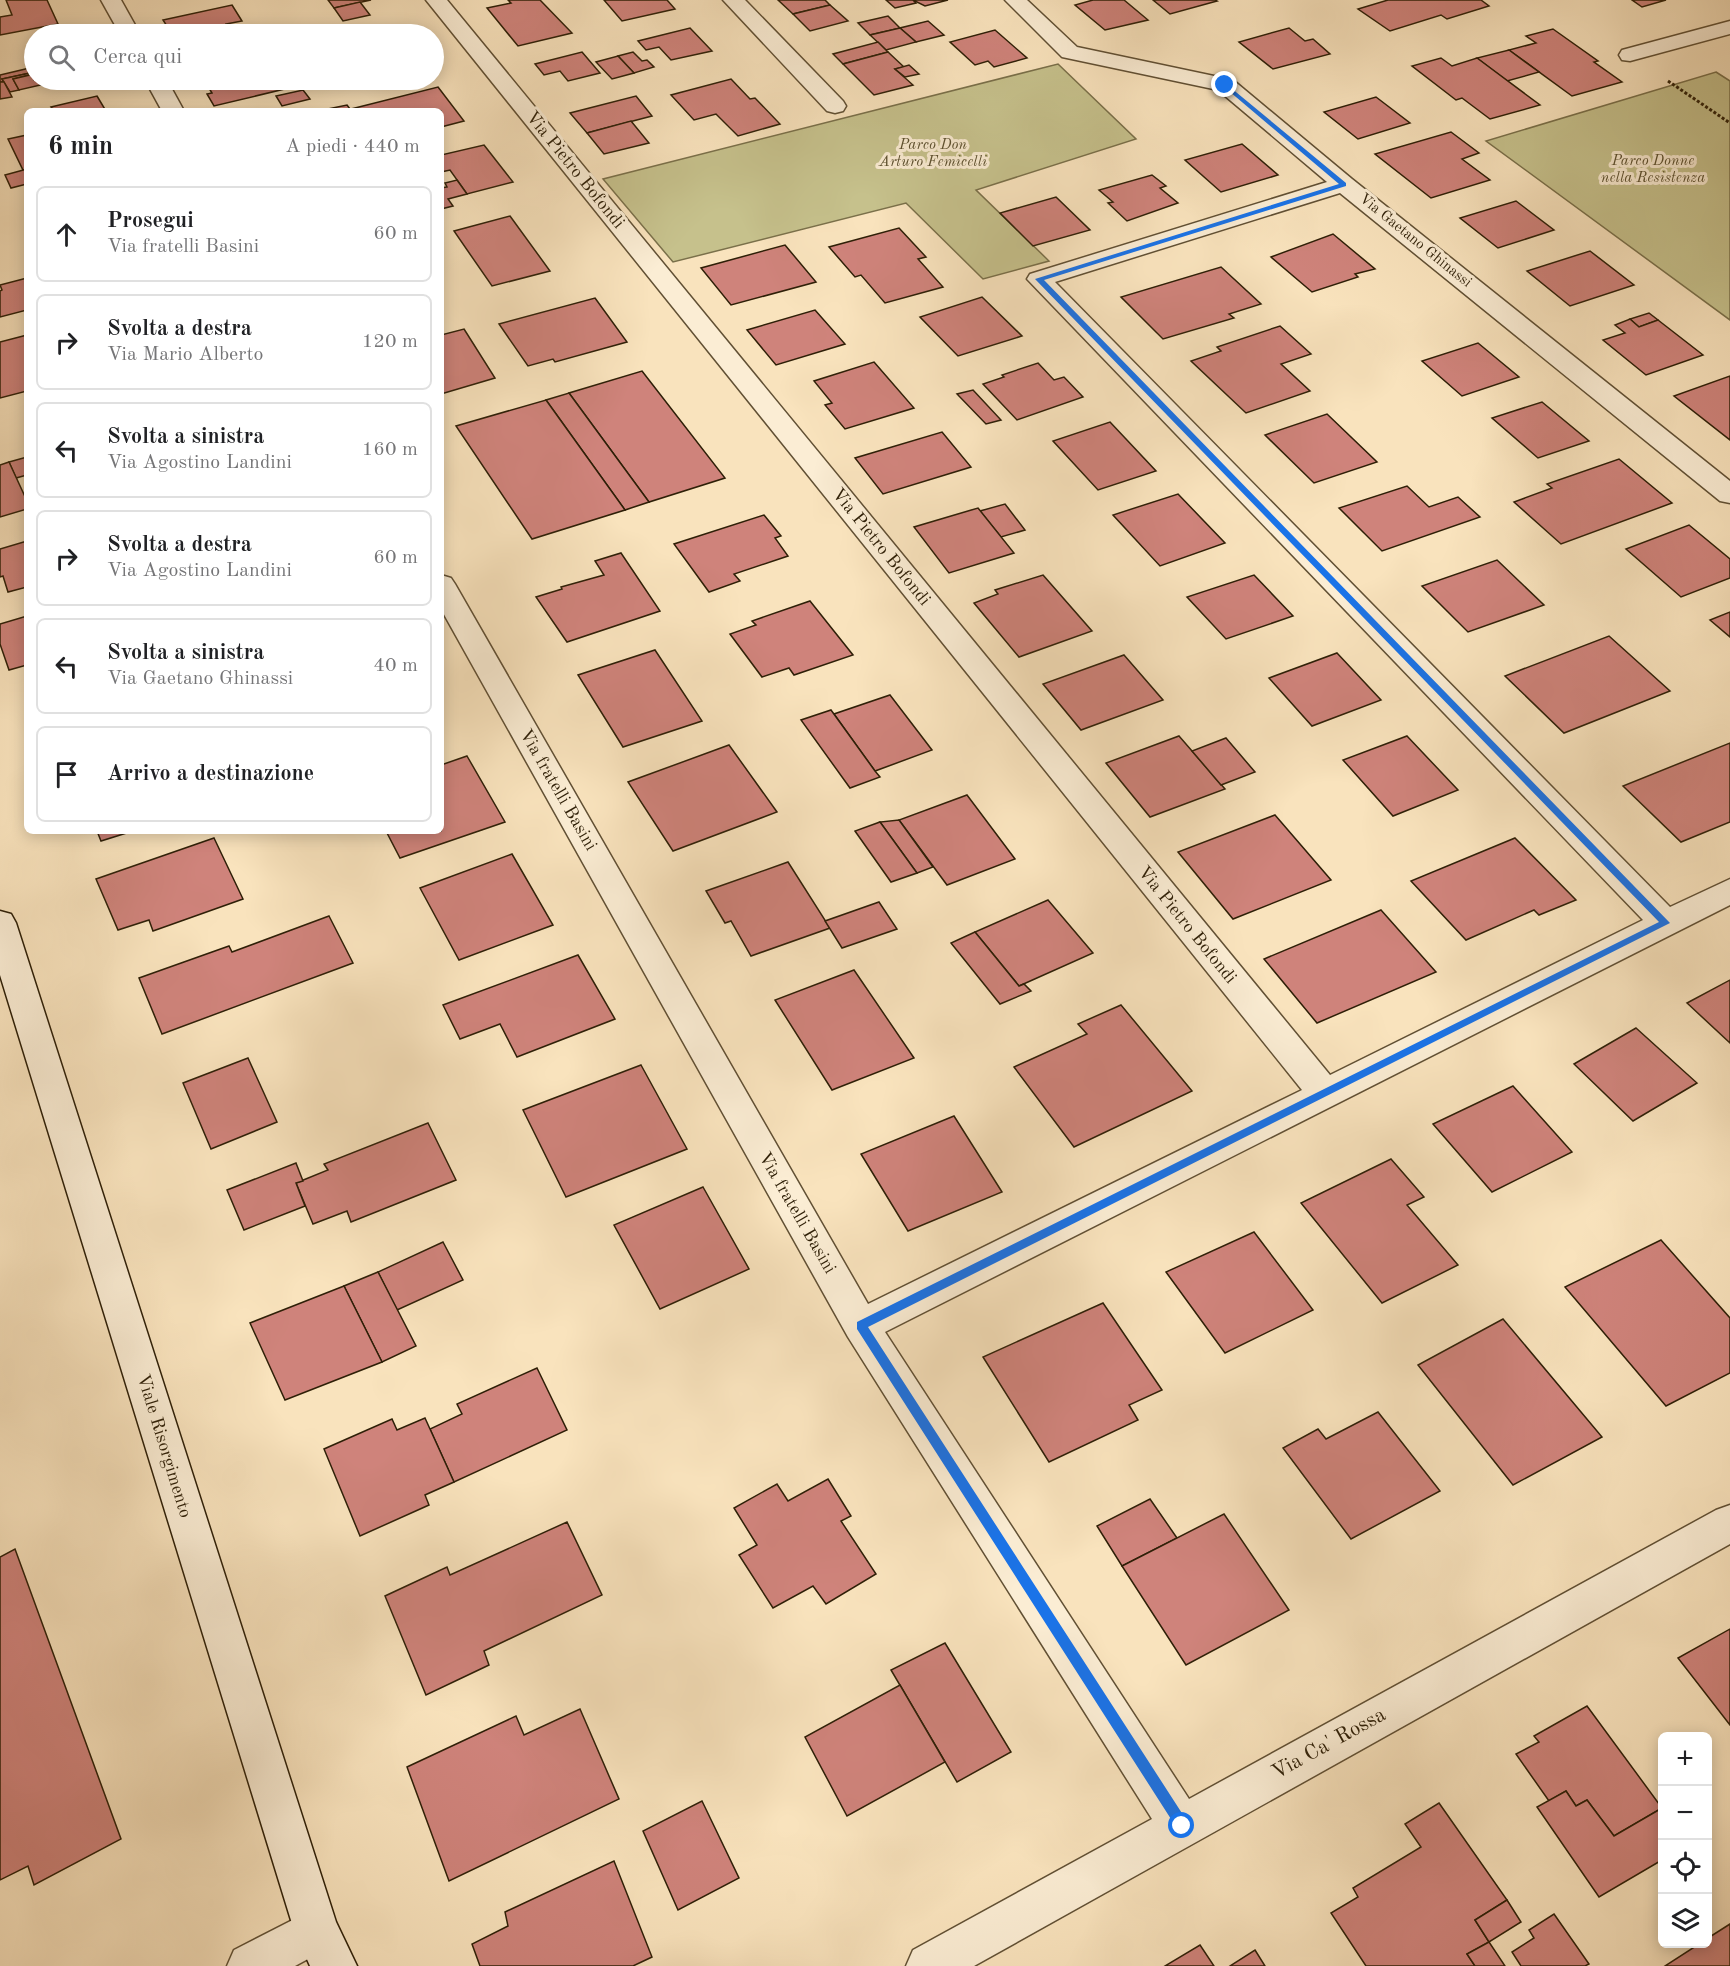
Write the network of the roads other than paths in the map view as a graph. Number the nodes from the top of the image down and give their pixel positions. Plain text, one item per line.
1 (111, 0) edge
2 (436, 0) edge
3 (733, 0) edge
4 (1015, 0) edge
5 (124, 24) edge
6 (1730, 27) edge
7 (1630, 55) road end
8 (161, 90) edge
9 (835, 106) dead end
10 (171, 108) edge
11 (1344, 184) junction
12 (1730, 495) edge
13 (444, 589) edge
14 (1730, 891) edge
15 (0, 923) edge
16 (1666, 923) junction
17 (1326, 1095) junction
18 (861, 1326) junction
19 (1730, 1523) edge
20 (1182, 1826) junction
21 (325, 1948) edge
22 (250, 1966) edge
23 (929, 1966) edge

1 - 5 street
2 - 17 street, Via Pietro Bofondi
3 - 9 street
4 - 11 street, Via Gaetano Ghinassi
6 - 7 street
8 - 10 street
11 - 12 street, Via Gaetano Ghinassi
11 - 16 street
13 - 18 street, Via fratelli Basini
14 - 16 street
15 - 21 street, Viale Risorgimento
16 - 17 street
17 - 18 street
18 - 20 street, Via fratelli Basini
19 - 20 street, Via Ca' Rossa
20 - 23 street, Via Ca' Rossa
21 - 22 street

